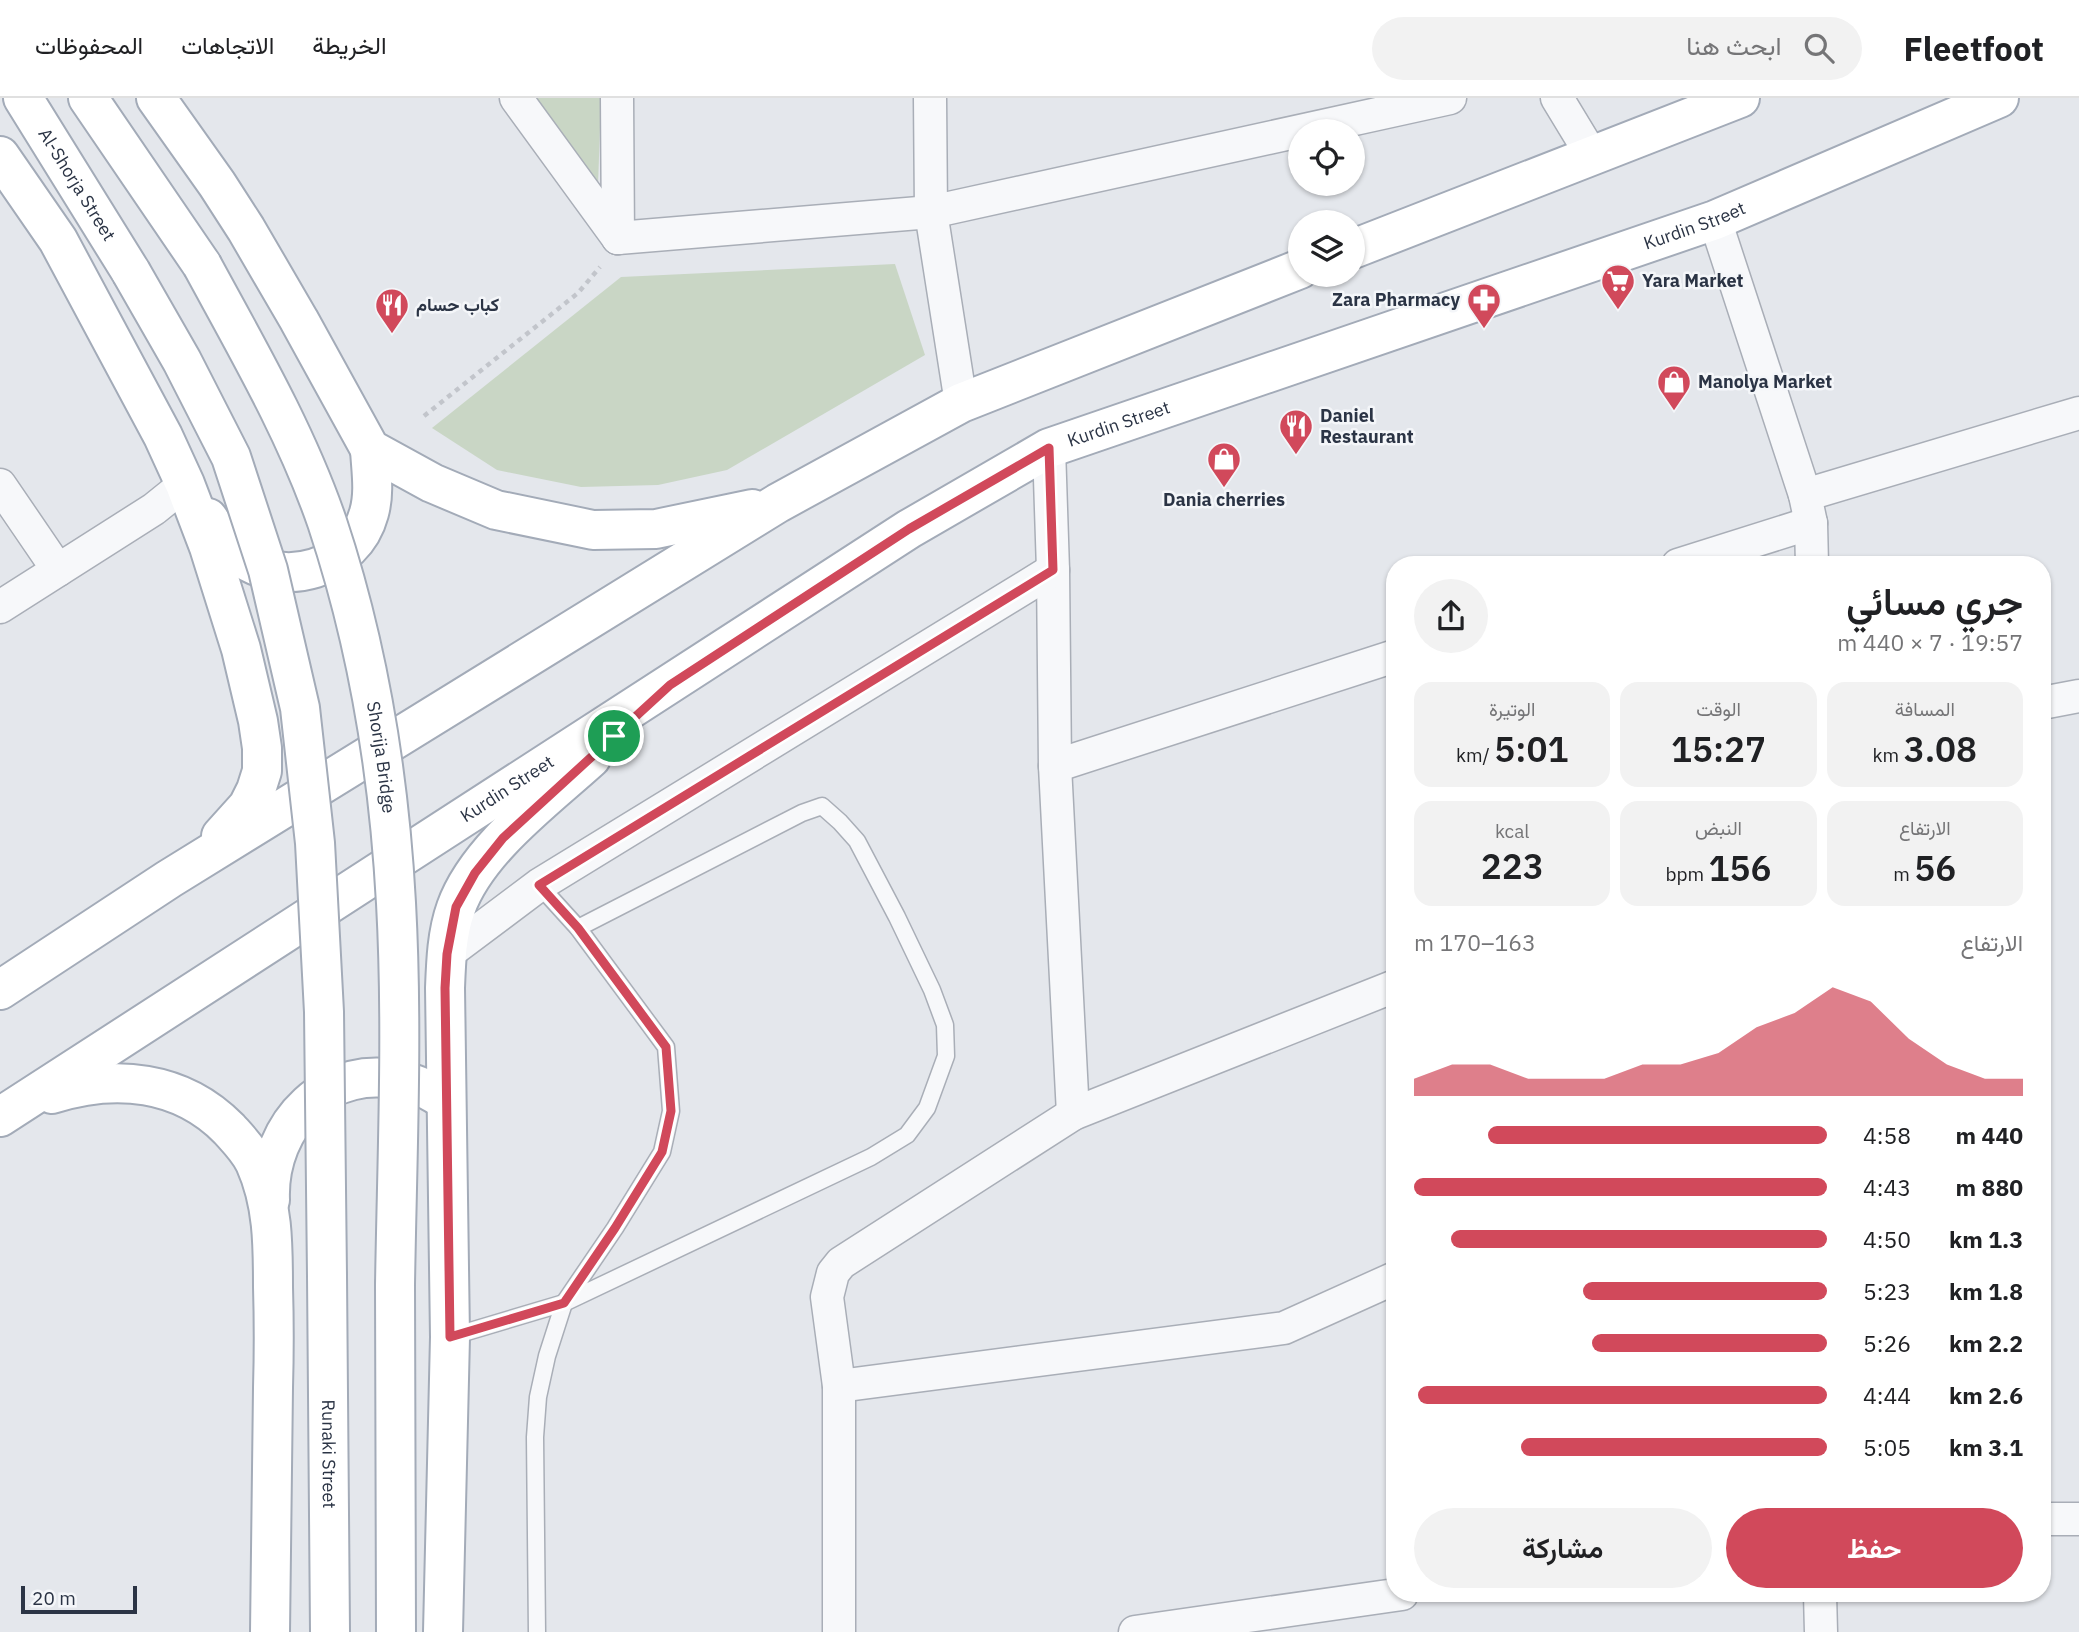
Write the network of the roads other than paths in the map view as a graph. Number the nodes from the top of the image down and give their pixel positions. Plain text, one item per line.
1 (23, 98) edge
2 (88, 98) edge
3 (156, 98) edge
4 (516, 98) edge
5 (617, 98) edge
6 (930, 98) edge
7 (1450, 98) edge
8 (1557, 98) edge
9 (1740, 98) edge
10 (1999, 98) edge
11 (1591, 155) junction
12 (0, 156) edge
13 (931, 212) junction
14 (1715, 220) junction
15 (618, 238) junction
16 (1365, 244) edge
17 (1288, 274) edge
18 (961, 403) junction
19 (2079, 413) edge
20 (1049, 448) junction
21 (370, 449) junction
22 (185, 484) junction
23 (0, 485) edge
24 (778, 503) junction
25 (1808, 509) junction
26 (1699, 556) edge
27 (1811, 556) edge
28 (58, 570) junction
29 (1053, 570) junction
30 (0, 607) edge
31 (1386, 659) edge
32 (670, 685) junction
33 (2079, 696) edge
34 (2051, 701) edge
35 (1055, 766) junction
36 (169, 879) junction
37 (539, 885) junction
38 (578, 928) junction
39 (447, 954) junction
40 (0, 990) edge
41 (1386, 990) edge
42 (446, 1101) junction
43 (1073, 1114) junction
44 (0, 1118) edge
45 (270, 1205) junction
46 (327, 1276) joint
47 (1386, 1282) edge
48 (564, 1303) junction
49 (450, 1337) junction
50 (839, 1386) junction
51 (2051, 1519) edge
52 (2079, 1519) edge
53 (1386, 1596) edge
54 (1820, 1602) edge
55 (270, 1632) edge
56 (330, 1632) edge
57 (396, 1632) edge
58 (443, 1632) edge
59 (537, 1632) edge
60 (839, 1632) edge
61 (1135, 1632) edge
62 (1821, 1632) edge

1 - 46 main road, Al-Shorja Street, bridge
2 - 57 main road, Shorija Bridge, bridge
3 - 21 main road
4 - 15 street
5 - 15 street
6 - 13 street
7 - 13 street
8 - 11 street
9 - 11 main road
10 - 14 main road, Kurdin Street
11 - 16 main road
12 - 22 main road
13 - 15 street
13 - 18 street
14 - 20 main road, Kurdin Street
14 - 25 street
17 - 18 main road
18 - 24 main road
19 - 25 street
20 - 29 street
20 - 32 main road, Kurdin Street
21 - 22 main road
21 - 24 main road
22 - 28 street
22 - 36 main road
23 - 28 street
24 - 36 main road
25 - 26 street
25 - 27 street
28 - 30 street
29 - 35 street
29 - 37 street
31 - 35 street
32 - 39 main road
32 - 44 main road, Kurdin Street
33 - 34 street
35 - 43 street
36 - 40 main road
37 - 38 lane
37 - 39 street
38 - 48 lane
38 - 48 lane
39 - 42 main road
41 - 43 street
42 - 45 main road
42 - 49 main road
43 - 50 street
44 - 45 main road
45 - 55 main road
46 - 56 main road, Runaki Street
47 - 50 street
48 - 49 lane
48 - 59 lane
49 - 58 main road
50 - 60 street
51 - 52 street
53 - 61 street
54 - 62 street

